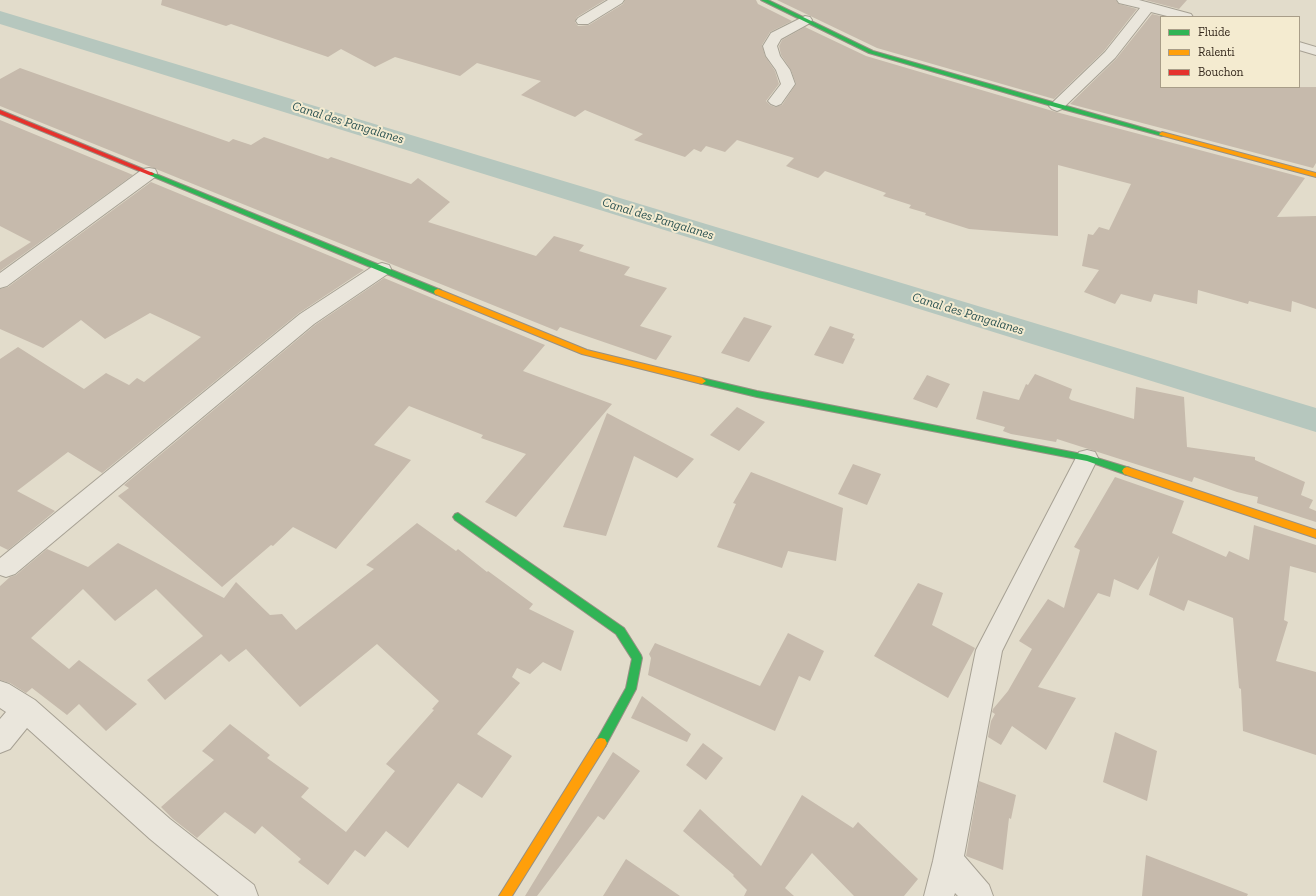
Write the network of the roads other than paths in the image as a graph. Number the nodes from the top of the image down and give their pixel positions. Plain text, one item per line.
1 (616, 0) edge
2 (764, 0) edge
3 (1124, 0) edge
4 (1148, 7) junction
5 (1182, 16) edge
6 (805, 20) junction
7 (583, 21) dead end
8 (1300, 46) edge
9 (1316, 51) edge
10 (776, 101) dead end
11 (1057, 106) junction
12 (0, 112) edge
13 (149, 172) junction
14 (1316, 175) edge
15 (382, 269) junction
16 (0, 282) edge
17 (1087, 458) junction
18 (458, 517) dead end
19 (1316, 534) edge
20 (6, 568) dead end
21 (0, 693) edge
22 (25, 709) junction
23 (0, 740) edge
24 (948, 861) junction
25 (243, 896) edge
26 (505, 896) edge
27 (939, 896) edge
28 (978, 896) edge

1 - 7 street
2 - 6 street
3 - 4 street
4 - 5 street
4 - 11 street
6 - 10 street
6 - 11 street
8 - 9 street
11 - 14 street
12 - 13 street
13 - 15 street
13 - 16 street
15 - 17 street
15 - 20 street
17 - 19 street
17 - 24 street
18 - 26 street
21 - 22 street
22 - 23 street
22 - 25 street
24 - 27 street
24 - 28 street

